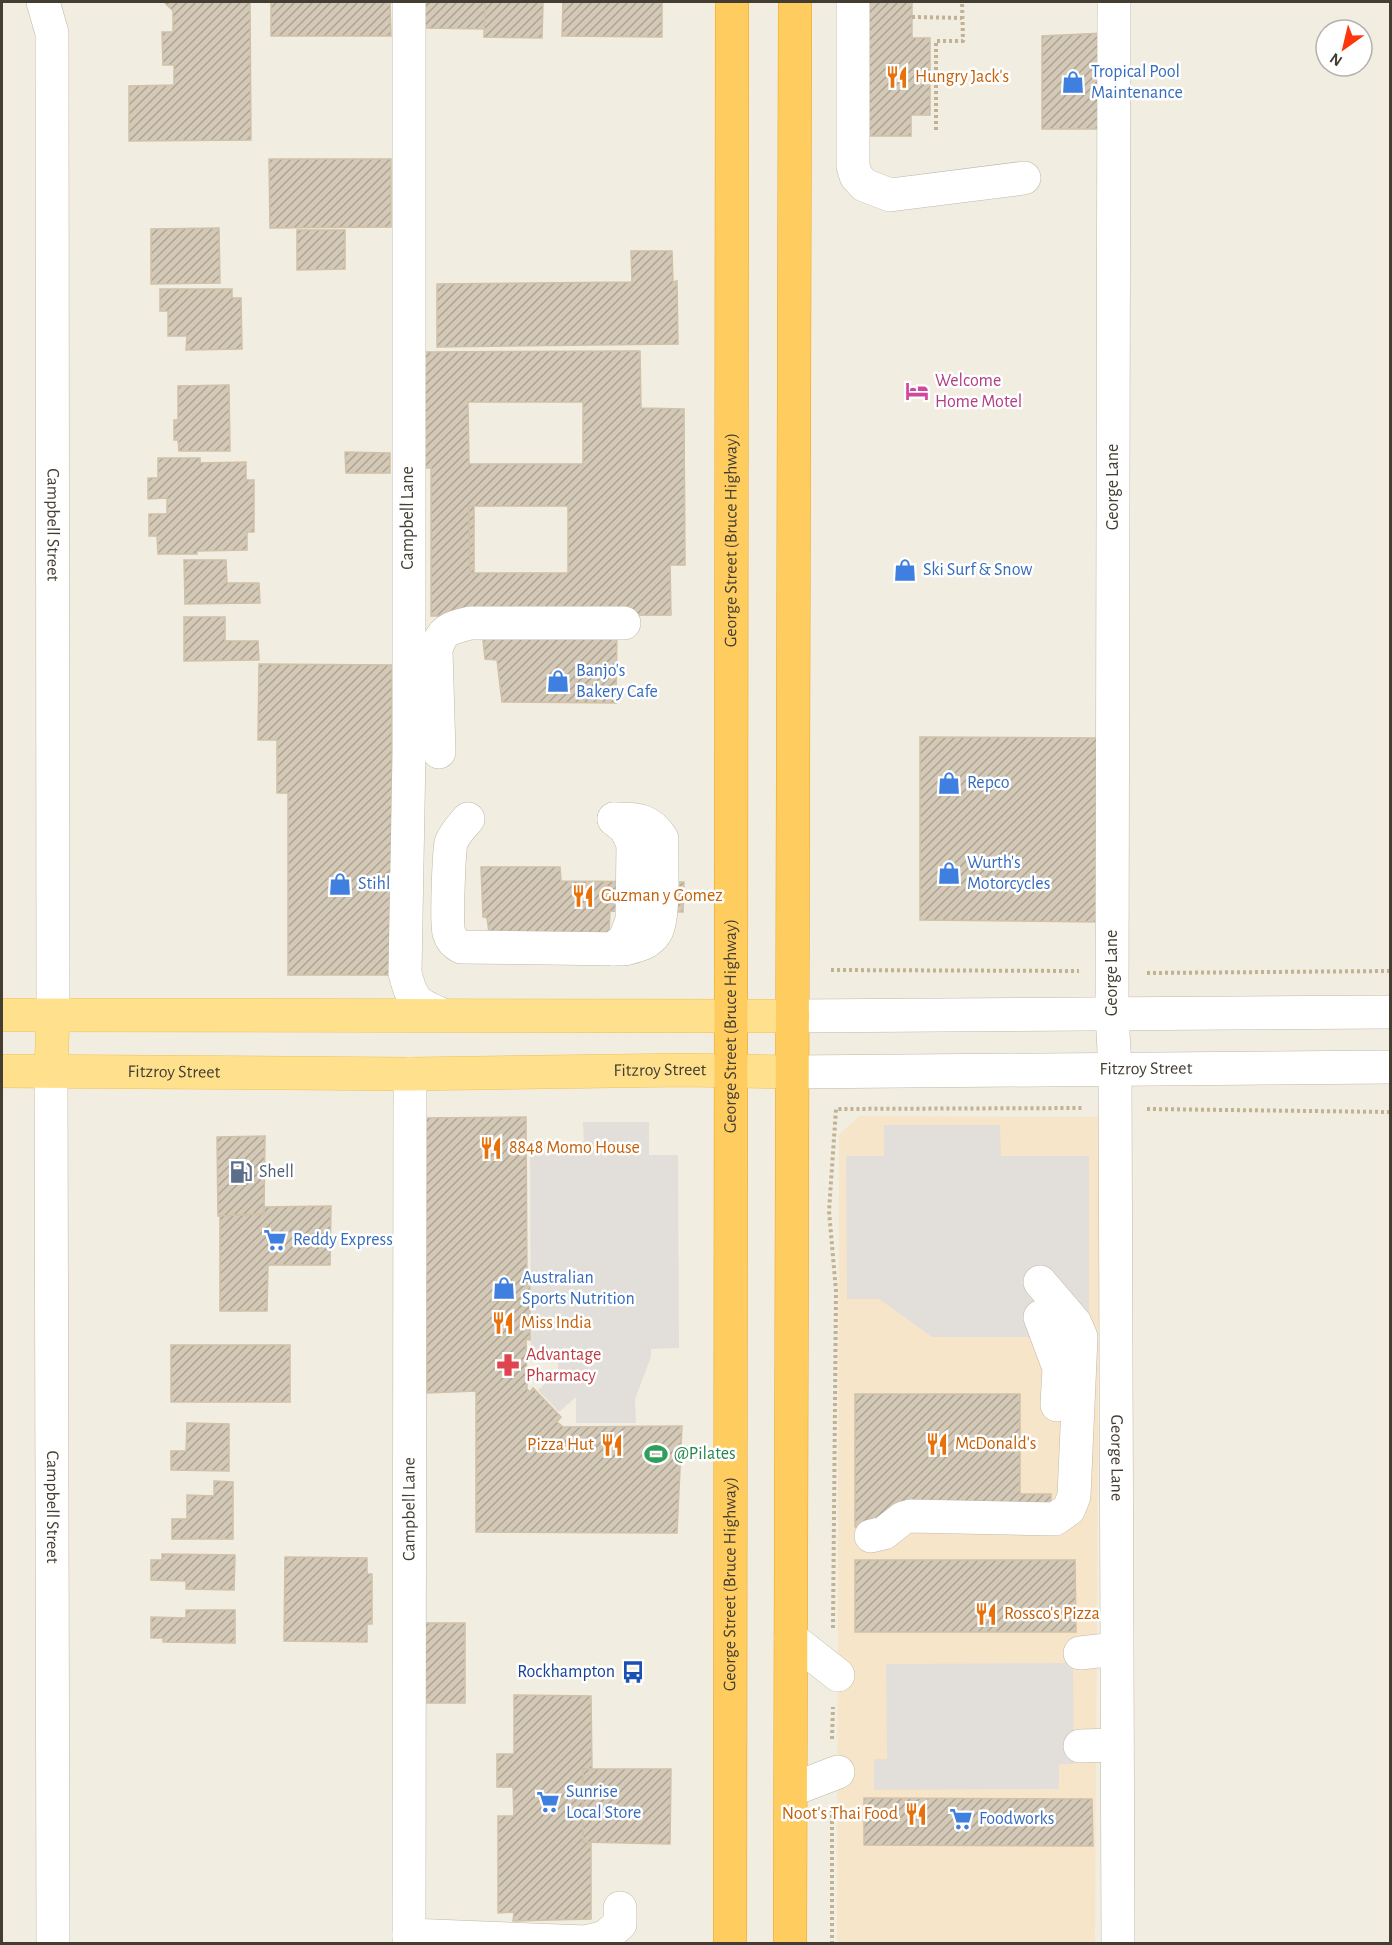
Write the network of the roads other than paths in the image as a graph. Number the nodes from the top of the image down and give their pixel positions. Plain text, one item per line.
1 (43, 2) edge
2 (63, 2) edge
3 (409, 2) edge
4 (732, 2) edge
5 (795, 2) edge
6 (853, 2) edge
7 (1114, 2) edge
8 (52, 33) junction
9 (1024, 178) dead end
10 (408, 616) junction
11 (624, 623) dead end
12 (446, 752) dead end
13 (468, 819) dead end
14 (614, 819) dead end
15 (1390, 1012) edge
16 (1112, 1013) junction
17 (368, 1015) junction
18 (443, 1015) junction
19 (2, 1016) edge
20 (53, 1016) junction
21 (730, 1016) junction
22 (793, 1016) junction
23 (1390, 1067) edge
24 (1114, 1069) junction
25 (730, 1070) junction
26 (2, 1071) edge
27 (51, 1071) junction
28 (792, 1072) junction
29 (410, 1074) junction
30 (1040, 1282) dead end
31 (1040, 1317) dead end
32 (1070, 1503) junction
33 (871, 1536) dead end
34 (791, 1638) junction
35 (1116, 1649) junction
36 (1080, 1653) dead end
37 (835, 1673) road end
38 (1117, 1745) junction
39 (1080, 1746) dead end
40 (835, 1773) road end
41 (790, 1790) junction
42 (620, 1908) dead end
43 (409, 1939) edge
44 (53, 1944) edge
45 (730, 1944) edge
46 (790, 1944) edge
47 (1118, 1944) edge

1 - 8 street, Campbell Street
2 - 8 street, Campbell Street
3 - 10 street, Campbell Lane
4 - 21 highway, George Street (Bruce Highway)
5 - 22 highway
6 - 9 street
7 - 16 street, George Lane
8 - 20 street, Campbell Street
10 - 17 street
10 - 18 street, Campbell Lane
11 - 12 street
13 - 14 street
15 - 16 street
16 - 22 street
16 - 24 street, George Lane
17 - 18 main road
17 - 20 main road
18 - 21 main road
19 - 20 main road
20 - 27 main road
21 - 22 main road
21 - 25 highway, George Street (Bruce Highway)
22 - 28 highway
23 - 24 street, Fitzroy Street
24 - 28 street, Fitzroy Street
24 - 35 street, George Lane
25 - 28 main road, Fitzroy Street
25 - 29 main road, Fitzroy Street
25 - 45 highway, George Street (Bruce Highway)
26 - 27 main road, Fitzroy Street
27 - 29 main road, Fitzroy Street
27 - 44 street, Campbell Street
28 - 34 highway
29 - 43 street, Campbell Lane
30 - 32 street
31 - 32 street
32 - 33 street
34 - 37 street
34 - 41 highway
35 - 36 street
35 - 38 street, George Lane
38 - 39 street
38 - 47 street, George Lane
40 - 41 street
41 - 46 highway
42 - 43 street

